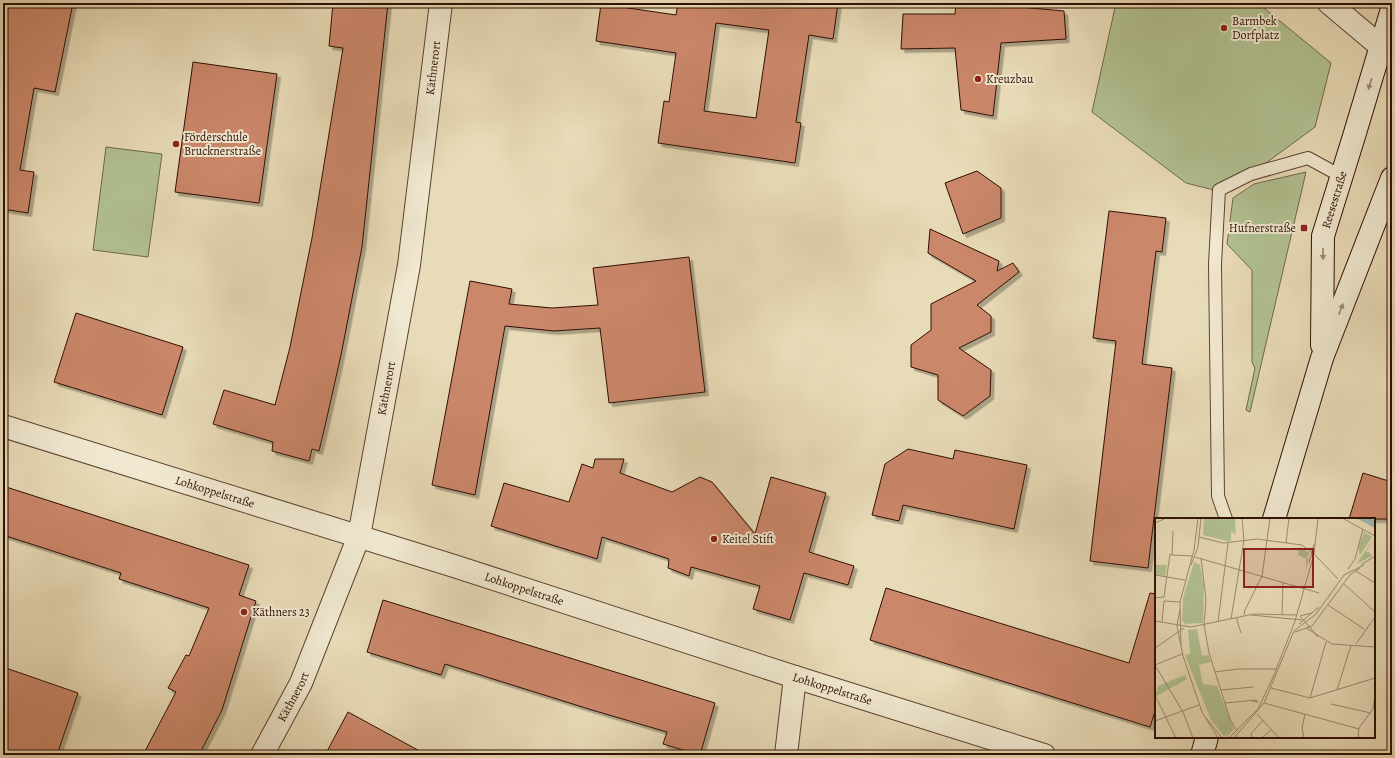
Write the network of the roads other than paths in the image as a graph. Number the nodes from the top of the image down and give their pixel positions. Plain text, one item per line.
1 (441, 3) edge
2 (1329, 3) edge
3 (1392, 9) edge
4 (1387, 51) edge
5 (1342, 176) junction
6 (1392, 178) edge
7 (1322, 358) junction
8 (3, 426) edge
9 (1226, 518) edge
10 (1274, 518) edge
11 (359, 536) junction
12 (795, 677) junction
13 (1207, 738) edge
14 (262, 755) edge
15 (786, 755) edge
16 (1044, 755) edge
17 (1202, 755) edge

1 - 11 street, Käthnerort
2 - 4 street
3 - 4 street
4 -> 5 street, Reesestraße
5 -> 7 street, Reesestraße
5 - 9 lane
7 -> 6 street, Reesestraße
7 - 10 street, Reesestraße
8 - 11 street, Lohkoppelstraße
11 - 12 street, Lohkoppelstraße
11 - 14 street, Käthnerort
12 - 15 street
12 - 16 street, Lohkoppelstraße
13 - 17 street

